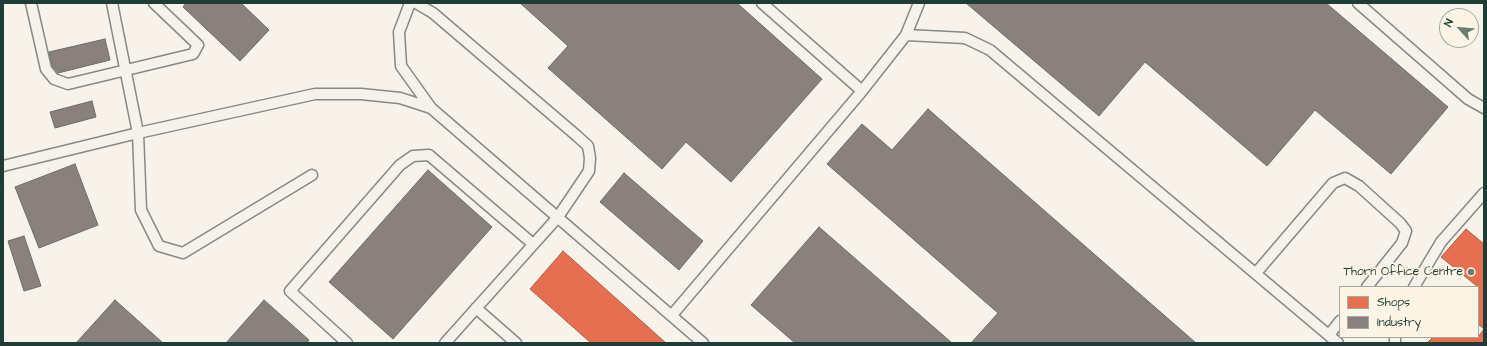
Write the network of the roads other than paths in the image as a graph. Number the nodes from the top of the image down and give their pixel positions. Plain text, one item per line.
1 (31, 3) edge
2 (112, 3) edge
3 (154, 3) edge
4 (410, 3) edge
5 (416, 3) edge
6 (762, 3) edge
7 (919, 3) edge
8 (1358, 3) edge
9 (906, 35) junction
10 (125, 70) junction
11 (862, 91) junction
12 (431, 108) junction
13 (1484, 108) edge
14 (138, 133) junction
15 (3, 166) edge
16 (312, 175) dead end
17 (1484, 193) edge
18 (558, 217) junction
19 (533, 244) junction
20 (1256, 273) junction
21 (1368, 286) edge
22 (1415, 286) edge
23 (476, 308) junction
24 (672, 315) junction
25 (1339, 322) edge
26 (1329, 335) junction
27 (347, 343) edge
28 (445, 343) edge
29 (516, 343) edge
30 (703, 343) edge
31 (1338, 343) edge

1 - 10 lane
2 - 10 lane
3 - 10 lane
4 - 12 lane
5 - 18 lane
6 - 11 lane
7 - 9 lane
8 - 13 lane
9 - 11 lane
9 - 20 lane
10 - 14 lane
11 - 24 lane
12 - 14 lane
12 - 18 lane
14 - 15 lane
14 - 16 lane
17 - 22 lane
18 - 19 lane
18 - 24 lane
19 - 23 lane
19 - 27 lane
20 - 21 lane
20 - 26 lane
23 - 28 lane
23 - 29 lane
24 - 30 lane
25 - 26 lane
26 - 31 lane

